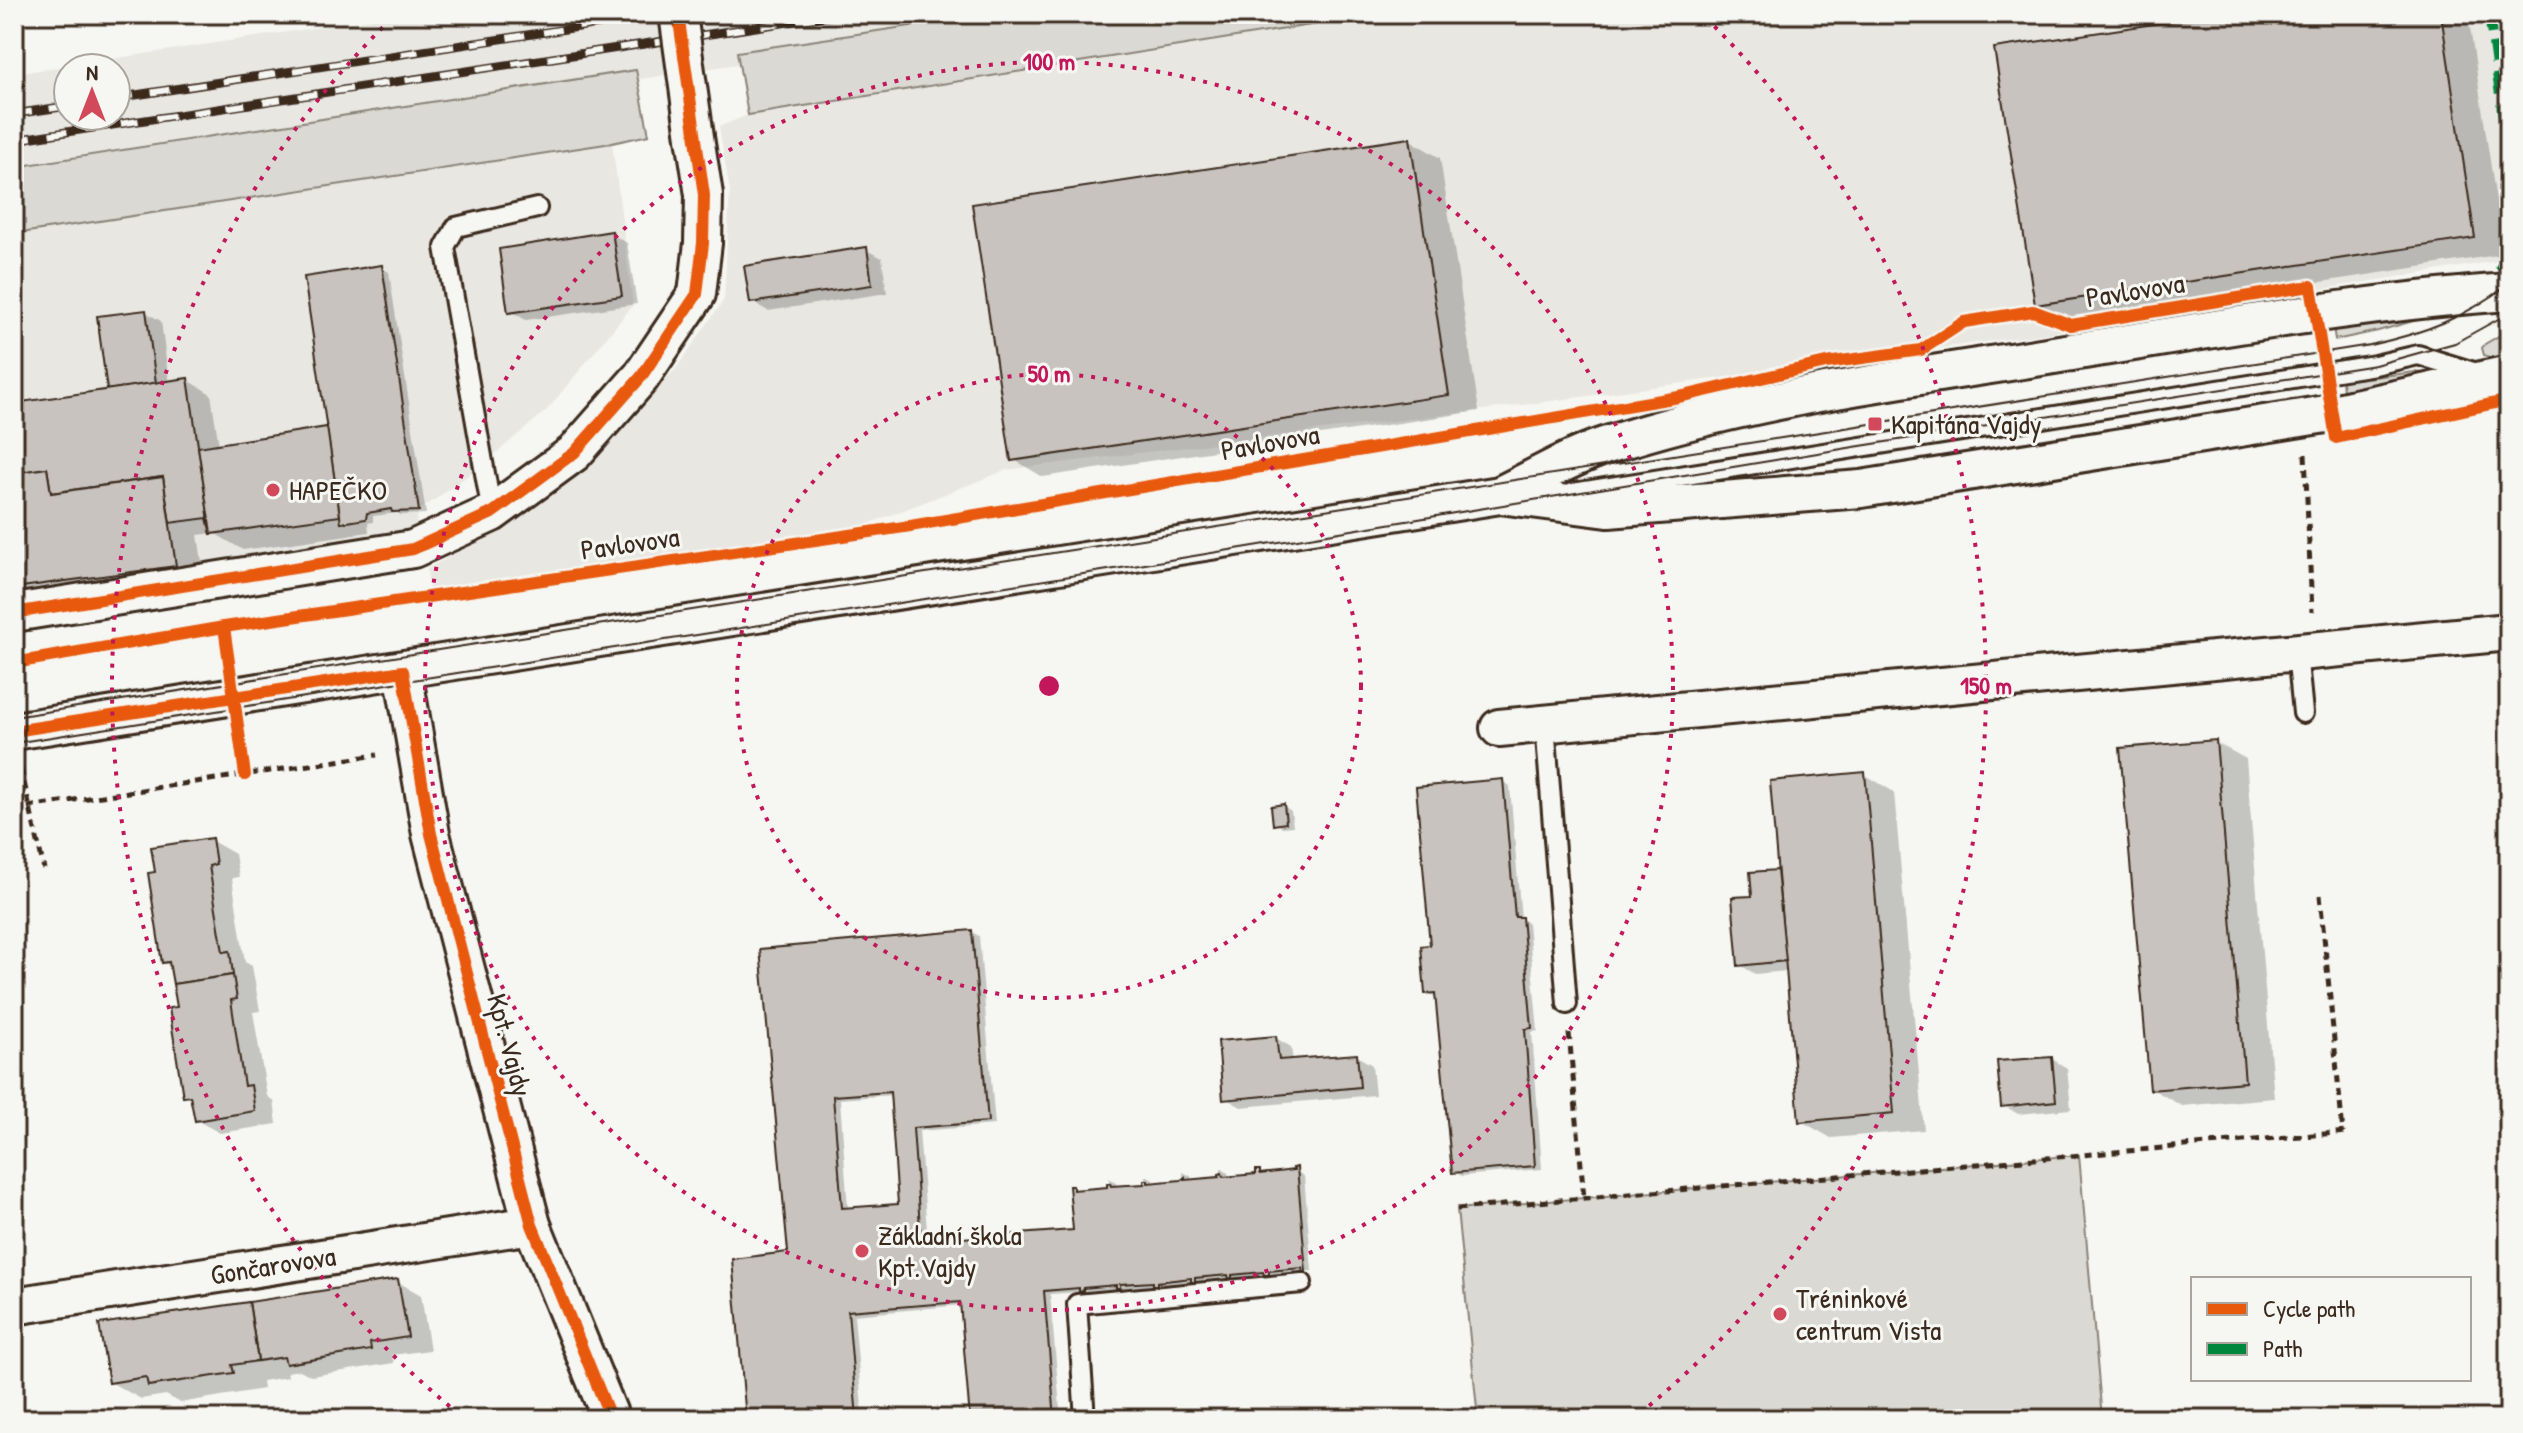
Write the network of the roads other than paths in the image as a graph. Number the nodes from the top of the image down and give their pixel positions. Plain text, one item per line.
1 (678, 14) edge
2 (537, 208) dead end
3 (2509, 292) edge
4 (2500, 376) edge
5 (1517, 497) junction
6 (492, 513) junction
7 (14, 613) edge
8 (2509, 632) edge
9 (2306, 651) junction
10 (403, 671) junction
11 (2303, 713) dead end
12 (1545, 724) junction
13 (1499, 728) dead end
14 (14, 731) edge
15 (1567, 1004) road end
16 (532, 1225) junction
17 (1302, 1283) dead end
18 (14, 1306) edge
19 (611, 1419) edge
20 (1085, 1419) edge

1 - 6 street, bridge
2 - 6 lane
3 - 5 street, Pavlovova
4 - 5 street, Pavlovova
5 - 10 street, Pavlovova
6 - 7 street
8 - 9 street
9 - 11 lane
9 - 12 street
10 - 14 street, Pavlovova
10 - 16 street, Kpt. Vajdy
12 - 13 street
12 - 15 lane
16 - 18 street, Gončarovova
16 - 19 street, Kpt. Vajdy
17 - 20 lane

